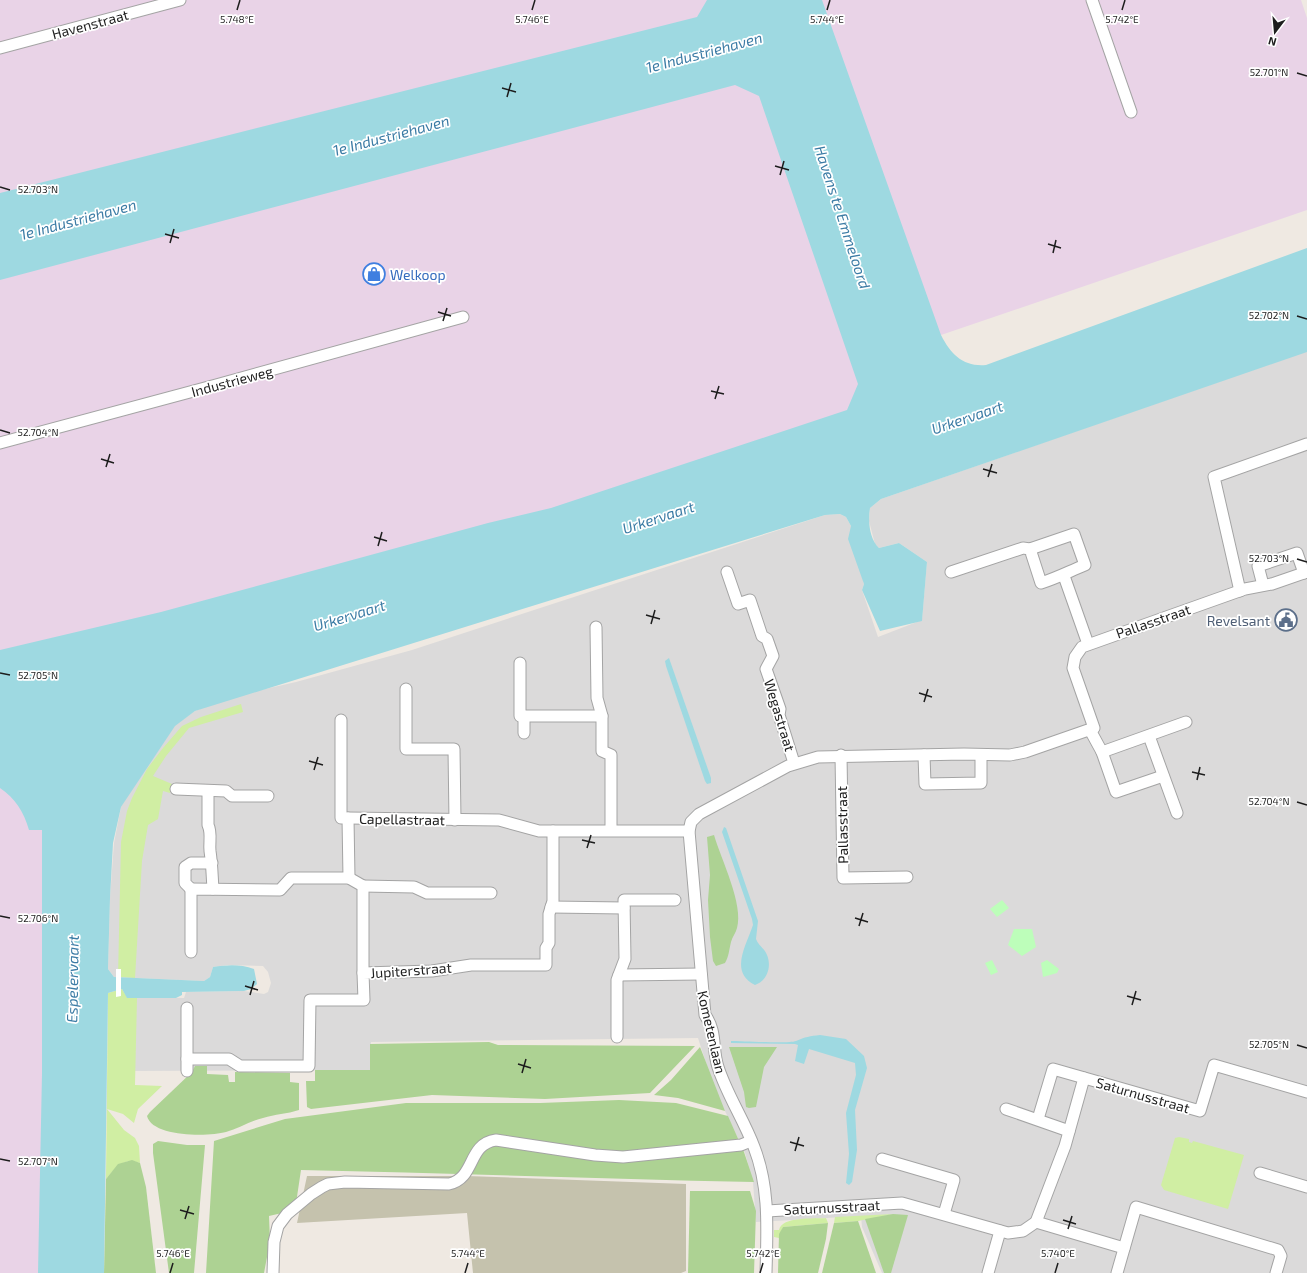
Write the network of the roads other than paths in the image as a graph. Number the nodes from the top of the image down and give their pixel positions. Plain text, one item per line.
1 (180, 0) edge
2 (1092, 0) edge
3 (0, 48) edge
4 (1131, 112) dead end
5 (463, 317) dead end
6 (0, 443) edge
7 (1307, 444) edge
8 (1030, 549) junction
9 (727, 572) dead end
10 (951, 572) dead end
11 (1305, 573) edge
12 (1064, 576) junction
13 (1263, 585) junction
14 (1240, 591) junction
15 (596, 627) dead end
16 (1088, 644) junction
17 (520, 663) dead end
18 (406, 689) dead end
19 (524, 716) junction
20 (602, 716) junction
21 (341, 720) dead end
22 (1186, 722) dead end
23 (1090, 730) junction
24 (524, 733) dead end
25 (1149, 736) junction
26 (1102, 752) junction
27 (924, 755) junction
28 (981, 755) junction
29 (841, 756) junction
30 (794, 763) junction
31 (1163, 776) junction
32 (176, 789) dead end
33 (208, 791) junction
34 (268, 796) dead end
35 (1177, 813) dead end
36 (348, 818) junction
37 (455, 820) junction
38 (611, 830) junction
39 (553, 831) junction
40 (689, 831) junction
41 (212, 863) junction
42 (907, 877) dead end
43 (349, 878) junction
44 (363, 886) junction
45 (191, 889) junction
46 (212, 889) junction
47 (491, 893) dead end
48 (675, 900) dead end
49 (551, 907) junction
50 (624, 908) junction
51 (191, 952) dead end
52 (364, 973) junction
53 (701, 974) junction
54 (619, 975) junction
55 (186, 1008) dead end
56 (617, 1037) dead end
57 (187, 1059) junction
58 (187, 1071) dead end
59 (1084, 1078) junction
60 (1307, 1092) edge
61 (1006, 1110) dead end
62 (1038, 1119) junction
63 (1069, 1131) junction
64 (752, 1141) junction
65 (882, 1159) dead end
66 (1260, 1173) dead end
67 (1307, 1187) edge
68 (767, 1211) junction
69 (944, 1214) junction
70 (1036, 1222) junction
71 (1000, 1231) junction
72 (1124, 1248) junction
73 (273, 1273) edge
74 (766, 1273) edge
75 (988, 1273) edge
76 (1117, 1273) edge
77 (1276, 1273) edge

1 - 3 street, Havenstraat
2 - 4 street
5 - 6 street, Industrieweg
7 - 14 street
8 - 10 street
8 - 12 street
8 - 12 street
9 - 30 street, Wegastraat
11 - 13 street, Pallasstraat
11 - 13 street, Pallasstraat
12 - 16 street
13 - 14 street, Pallasstraat
14 - 16 street, Pallasstraat
15 - 20 street
16 - 23 street
17 - 19 street
18 - 37 street, Capellastraat
19 - 20 street
19 - 24 street
20 - 38 street
21 - 36 street
22 - 25 street
23 - 26 street
23 - 28 street
25 - 26 street
25 - 31 street
26 - 31 street
27 - 28 street
27 - 28 street
27 - 29 street
29 - 30 street
29 - 42 street, Pallasstraat
30 - 40 street
31 - 35 street
32 - 33 street
33 - 34 street
33 - 41 street
36 - 37 street, Capellastraat
36 - 43 street
37 - 39 street, Capellastraat
38 - 39 street, Capellastraat
38 - 40 street, Capellastraat
39 - 49 street, Jupiterstraat
40 - 53 street, Kometenlaan
41 - 45 street
41 - 46 street
43 - 44 street
43 - 46 street
44 - 47 street
44 - 52 street
45 - 46 street
45 - 51 street
48 - 50 street
49 - 50 street
49 - 52 street, Jupiterstraat
50 - 54 street
52 - 57 street, Jupiterstraat
53 - 54 street
53 - 64 street, Kometenlaan
54 - 56 street
55 - 57 street
57 - 58 street
59 - 60 street, Saturnusstraat
59 - 62 street, Saturnusstraat
59 - 63 street, Saturnusstraat
61 - 62 street
62 - 63 street
63 - 70 street, Saturnusstraat
64 - 68 street, Kometenlaan
64 - 73 street
65 - 69 street
66 - 67 street
68 - 69 street, Saturnusstraat
68 - 74 street, Kometenlaan
69 - 71 street, Saturnusstraat
70 - 71 street, Saturnusstraat
70 - 72 street
71 - 75 street
72 - 76 street
72 - 77 street

